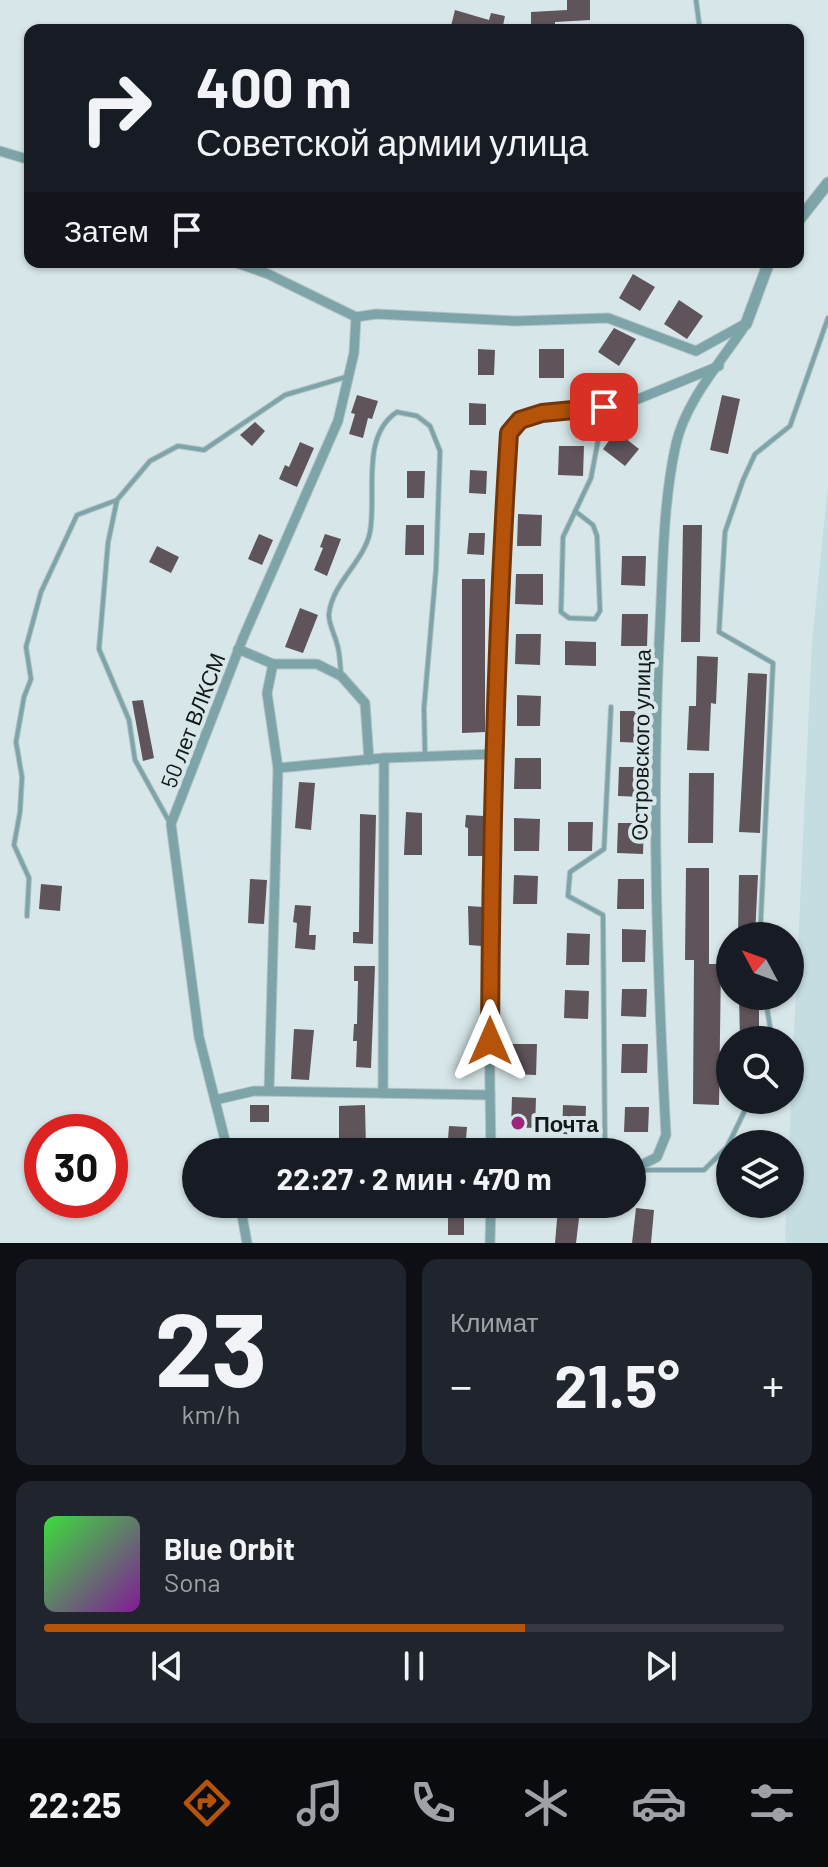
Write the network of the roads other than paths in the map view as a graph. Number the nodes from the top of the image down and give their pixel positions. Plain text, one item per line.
1 (696, 0) edge
2 (699, 24) edge
3 (0, 151) edge
4 (24, 158) edge
5 (828, 183) edge
6 (804, 213) edge
7 (251, 268) edge
8 (767, 268) edge
9 (356, 317) junction
10 (828, 318) edge
11 (746, 324) junction
12 (719, 366) junction
13 (349, 377) junction
14 (604, 407) junction
15 (117, 500) junction
16 (575, 511) junction
17 (238, 649) junction
18 (273, 664) junction
19 (341, 676) junction
20 (611, 707) dead end
21 (494, 754) junction
22 (426, 756) junction
23 (384, 758) junction
24 (369, 760) junction
25 (278, 768) junction
26 (171, 824) junction
27 (27, 916) dead end
28 (761, 922) edge
29 (269, 1091) junction
30 (383, 1093) junction
31 (490, 1095) junction
32 (215, 1100) junction
33 (743, 1114) edge
34 (224, 1138) edge
35 (491, 1138) edge
36 (605, 1138) edge
37 (646, 1163) edge
38 (646, 1170) edge
39 (243, 1218) edge
40 (491, 1218) edge
41 (247, 1243) edge
42 (490, 1243) edge

1 - 2 lane
3 - 4 street
5 - 6 street
7 - 9 street
8 - 11 street
9 - 11 street
9 - 13 street, 50 лет ВЛКСМ
10 - 28 lane
11 - 12 street, Островского улица
12 - 14 street
12 - 37 street, Островского улица
13 - 15 lane
13 - 17 street, 50 лет ВЛКСМ
14 - 16 lane
14 - 21 street
15 - 26 lane
15 - 27 lane
16 - 16 lane
17 - 18 street
17 - 26 street, 50 лет ВЛКСМ
18 - 19 street
18 - 25 street
19 - 22 lane
19 - 24 street
20 - 36 lane
21 - 22 street
21 - 31 street
22 - 23 street
23 - 24 street
23 - 30 street
24 - 25 street
25 - 29 street
26 - 32 street, 50 лет ВЛКСМ
29 - 30 street
29 - 32 street
30 - 31 street
31 - 35 street
32 - 34 street, 50 лет ВЛКСМ
33 - 38 lane
39 - 41 street
40 - 42 street

